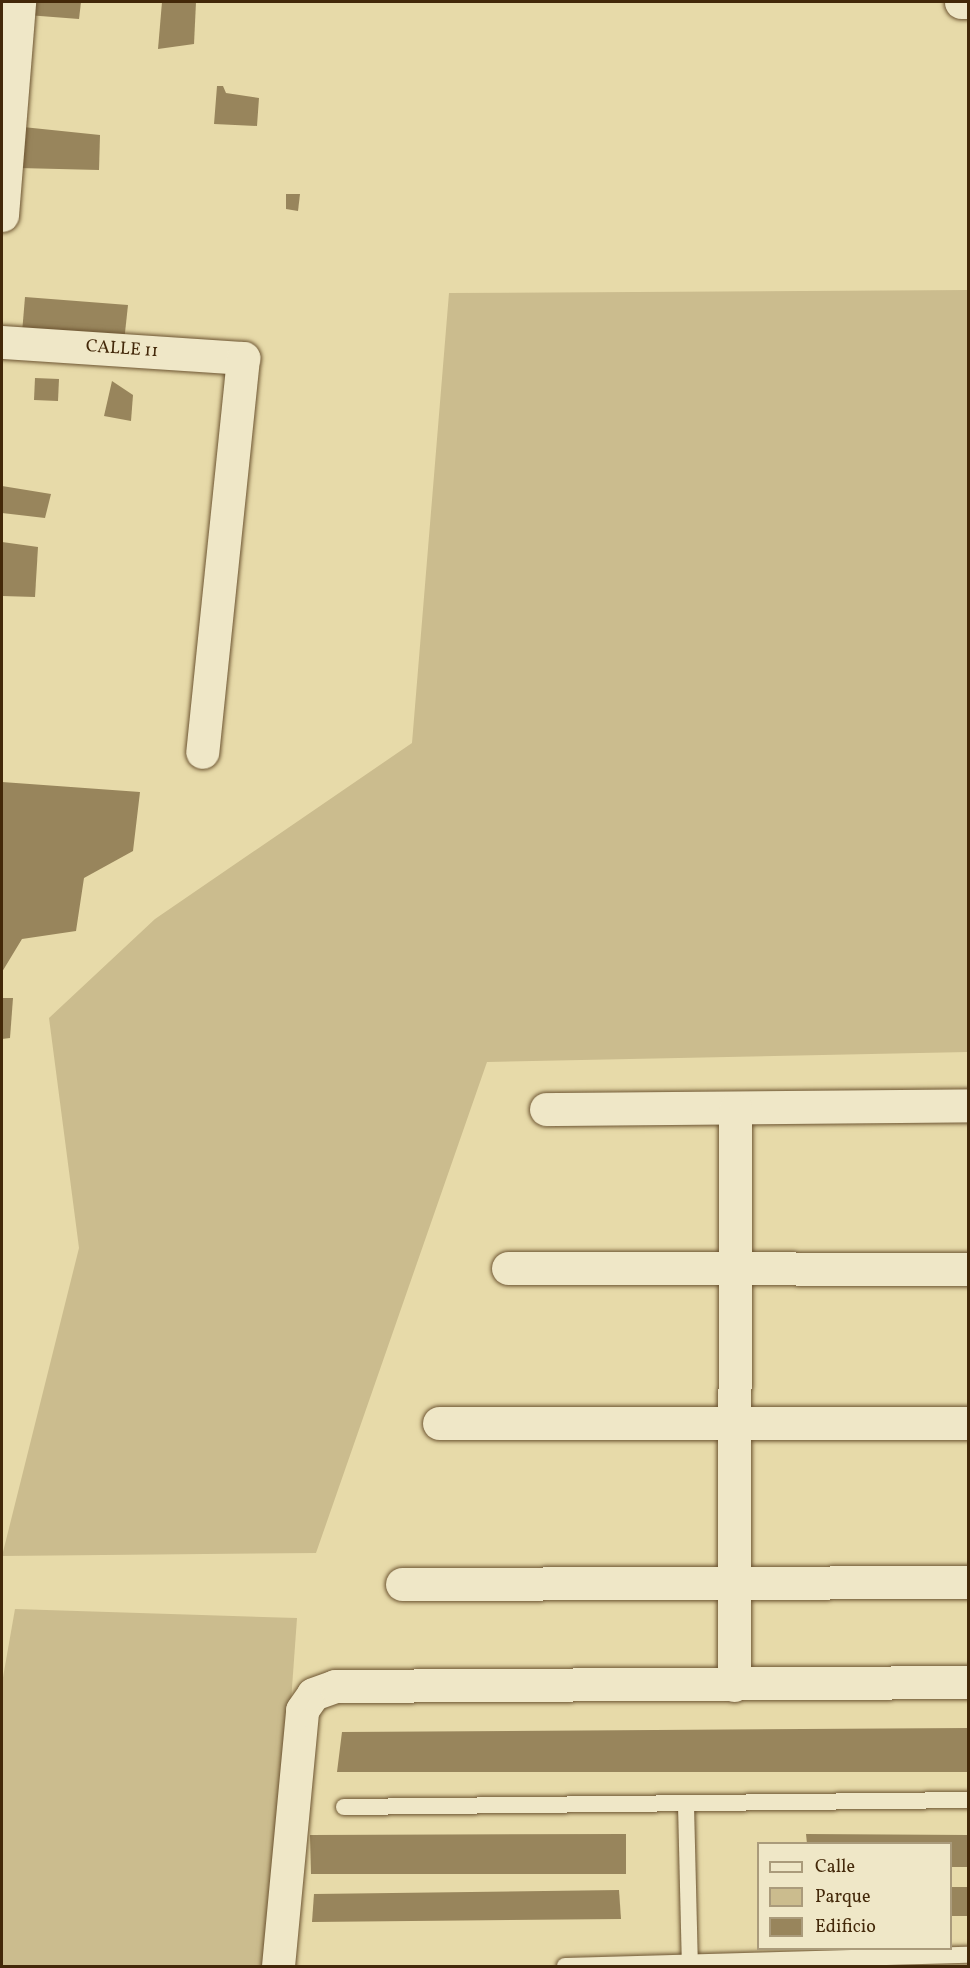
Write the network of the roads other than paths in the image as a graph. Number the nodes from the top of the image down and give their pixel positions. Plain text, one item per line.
1 (19, 2) edge
2 (961, 2) edge
3 (969, 2) edge
4 (2, 215) edge
5 (2, 342) edge
6 (202, 752) dead end
7 (969, 1105) edge
8 (546, 1109) dead end
9 (735, 1109) junction
10 (508, 1268) dead end
11 (734, 1268) junction
12 (969, 1269) edge
13 (439, 1423) dead end
14 (731, 1423) junction
15 (969, 1423) edge
16 (969, 1582) edge
17 (735, 1583) junction
18 (402, 1584) dead end
19 (969, 1682) edge
20 (734, 1685) junction
21 (969, 1800) edge
22 (686, 1805) junction
23 (344, 1807) dead end
24 (969, 1955) edge
25 (690, 1965) edge
26 (278, 1966) edge
27 (565, 1966) edge

1 - 4 street
2 - 3 street
5 - 6 street, CALLE 11
7 - 9 street
8 - 9 street
9 - 11 street
10 - 11 street
11 - 12 street
11 - 14 street
13 - 14 street
14 - 15 street
14 - 17 street
16 - 17 street
17 - 18 street
17 - 20 street
19 - 20 street
20 - 26 street
21 - 22 lane
22 - 23 lane
22 - 25 lane
24 - 25 lane
25 - 27 lane

